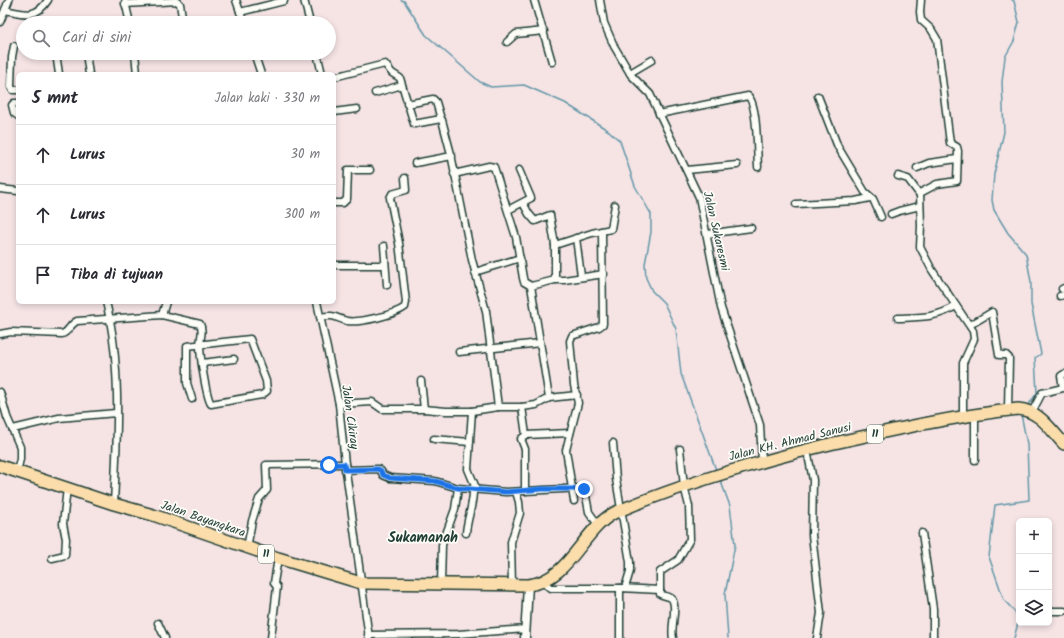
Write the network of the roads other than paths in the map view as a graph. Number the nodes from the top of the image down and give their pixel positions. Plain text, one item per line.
1 (9, 0) edge
2 (48, 0) edge
3 (236, 0) edge
4 (304, 0) edge
5 (534, 0) edge
6 (600, 0) edge
7 (922, 0) edge
8 (145, 1) edge
9 (284, 1) dead end
10 (125, 2) edge
11 (5, 10) junction
12 (240, 12) junction
13 (128, 16) edge
14 (182, 16) edge
15 (241, 16) edge
16 (308, 16) edge
17 (0, 22) edge
18 (544, 31) junction
19 (507, 42) dead end
20 (14, 46) dead end
21 (57, 60) edge
22 (86, 60) edge
23 (136, 60) edge
24 (256, 60) edge
25 (319, 60) edge
26 (652, 60) dead end
27 (552, 62) dead end
28 (59, 72) edge
29 (89, 72) edge
30 (137, 72) edge
31 (260, 72) edge
32 (322, 72) edge
33 (630, 73) junction
34 (336, 76) edge
35 (402, 85) junction
36 (16, 90) edge
37 (375, 93) dead end
38 (818, 96) dead end
39 (16, 103) edge
40 (407, 104) junction
41 (357, 109) dead end
42 (336, 112) edge
43 (16, 114) edge
44 (659, 114) junction
45 (441, 118) junction
46 (452, 156) junction
47 (957, 159) junction
48 (415, 163) dead end
49 (737, 164) dead end
50 (758, 167) dead end
51 (917, 168) dead end
52 (370, 170) dead end
53 (519, 170) dead end
54 (687, 170) junction
55 (454, 174) junction
56 (898, 176) dead end
57 (405, 178) dead end
58 (0, 189) edge
59 (16, 191) edge
60 (920, 195) junction
61 (870, 198) junction
62 (336, 203) edge
63 (523, 203) junction
64 (796, 204) dead end
65 (615, 205) dead end
66 (920, 206) junction
67 (508, 210) junction
68 (891, 214) dead end
69 (881, 217) dead end
70 (751, 228) dead end
71 (602, 231) junction
72 (707, 234) junction
73 (576, 238) junction
74 (384, 246) dead end
75 (555, 246) junction
76 (520, 258) junction
77 (336, 265) edge
78 (384, 266) junction
79 (475, 272) junction
80 (604, 274) junction
81 (581, 276) junction
82 (555, 280) junction
83 (387, 285) dead end
84 (531, 286) junction
85 (106, 304) edge
86 (165, 304) edge
87 (317, 304) edge
88 (956, 306) junction
89 (162, 315) junction
90 (320, 317) junction
91 (898, 318) dead end
92 (110, 320) junction
93 (970, 325) junction
94 (0, 334) edge
95 (200, 344) junction
96 (540, 344) junction
97 (489, 348) junction
98 (459, 352) dead end
99 (234, 359) dead end
100 (202, 363) junction
101 (1064, 374) edge
102 (421, 381) dead end
103 (0, 392) edge
104 (577, 395) junction
105 (549, 398) junction
106 (192, 399) dead end
107 (339, 404) junction
108 (498, 407) junction
109 (522, 408) junction
110 (424, 409) junction
111 (472, 411) junction
112 (1022, 411) junction
113 (116, 413) junction
114 (975, 416) junction
115 (963, 418) junction
116 (13, 429) junction
117 (570, 433) junction
118 (526, 435) junction
119 (434, 439) dead end
120 (470, 442) junction
121 (613, 443) dead end
122 (1064, 444) edge
123 (680, 450) dead end
124 (807, 450) junction
125 (975, 460) dead end
126 (762, 461) junction
127 (0, 466) edge
128 (345, 467) junction
129 (17, 472) junction
130 (684, 486) junction
131 (67, 488) junction
132 (458, 488) junction
133 (475, 488) junction
134 (572, 489) junction
135 (525, 491) junction
136 (516, 492) junction
137 (574, 501) dead end
138 (114, 504) junction
139 (621, 510) junction
140 (598, 526) junction
141 (466, 533) dead end
142 (922, 533) dead end
143 (247, 548) junction
144 (52, 558) dead end
145 (278, 558) junction
146 (542, 582) junction
147 (361, 583) junction
148 (441, 584) junction
149 (512, 585) junction
150 (528, 586) junction
151 (622, 588) junction
152 (660, 590) junction
153 (1064, 610) edge
154 (1052, 611) edge
155 (158, 623) dead end
156 (526, 629) junction
157 (368, 636) edge
158 (165, 638) edge
159 (271, 638) edge
160 (525, 638) edge
161 (620, 638) edge
162 (673, 638) edge
163 (817, 638) edge
164 (933, 638) edge

1 - 11 street
2 - 11 street
3 - 12 street
4 - 16 street
5 - 18 street
6 - 33 street, Jalan Sukaresmi
7 - 47 street
8 - 10 street
8 - 14 street
9 - 12 street
10 - 13 street
11 - 17 street
12 - 15 street
18 - 19 street
18 - 27 street
20 - 36 street
21 - 28 street
22 - 29 street
23 - 30 street
24 - 31 street
25 - 32 street
26 - 33 street
33 - 44 street, Jalan Sukaresmi
34 - 35 street
35 - 37 street
35 - 40 street
38 - 61 street
39 - 43 street
40 - 45 street
40 - 45 street
41 - 42 street
44 - 50 street
44 - 54 street, Jalan Sukaresmi
45 - 46 street
46 - 48 street
46 - 55 street
47 - 51 street
47 - 60 street
49 - 54 street
52 - 62 street
53 - 63 street
54 - 72 street, Jalan Sukaresmi
55 - 67 street
55 - 79 street
56 - 60 street
57 - 90 street
58 - 59 street
60 - 66 street
61 - 64 street
61 - 69 street
63 - 67 street
63 - 75 street
65 - 71 street
66 - 68 street
66 - 88 street
67 - 76 street
70 - 72 street
71 - 73 street
71 - 80 street
72 - 126 street, Jalan Sukaresmi
73 - 75 street
73 - 81 street
74 - 78 street
75 - 82 street
76 - 79 street
76 - 84 street
77 - 78 street
78 - 83 street
79 - 97 street
80 - 81 street
80 - 104 street
81 - 82 street
82 - 84 street
84 - 96 street
85 - 92 street
86 - 89 street
87 - 90 street, Jalan Cikiray
88 - 91 street
88 - 93 street
89 - 92 street
89 - 95 street
90 - 107 street, Jalan Cikiray
92 - 94 street
92 - 113 street
93 - 112 street
93 - 115 street
95 - 100 street
95 - 100 street
95 - 106 street
96 - 97 street
96 - 105 street
97 - 98 street
97 - 108 street
99 - 100 street
101 - 112 street
102 - 110 street
103 - 116 street
104 - 105 street
104 - 117 street
105 - 109 street
107 - 110 street
107 - 128 street, Jalan Cikiray
108 - 109 street
108 - 111 street
109 - 118 street
110 - 111 street
111 - 120 street
112 - 114 highway, Jalan KH. Ahmad Sanusi / 11
112 - 122 highway
113 - 116 street
113 - 138 street
114 - 115 highway, Jalan KH. Ahmad Sanusi / 11
114 - 125 street
115 - 124 highway, Jalan KH. Ahmad Sanusi / 11
116 - 129 street
117 - 118 street
117 - 134 street
118 - 135 street
119 - 120 street
120 - 133 street
121 - 139 street
123 - 130 street
124 - 126 highway, Jalan KH. Ahmad Sanusi / 11
124 - 163 street
126 - 130 highway, Jalan KH. Ahmad Sanusi / 11
127 - 129 highway, Jalan Bayangkara / 11
128 - 132 street
128 - 143 street
128 - 147 street, Jalan Cikiray
129 - 131 highway, Jalan Bayangkara / 11
130 - 139 highway, Jalan KH. Ahmad Sanusi / 11
130 - 152 street
131 - 138 highway, Jalan Bayangkara / 11
131 - 144 street
132 - 133 street
132 - 148 street
133 - 136 street
133 - 141 street
134 - 135 street
134 - 137 street
134 - 140 street
135 - 136 street
136 - 149 street
138 - 143 highway, Jalan Bayangkara / 11
139 - 140 highway, Jalan KH. Ahmad Sanusi / 11
139 - 151 street
140 - 146 highway, Jalan KH. Ahmad Sanusi / 11
142 - 164 street
143 - 145 highway, Jalan Bayangkara / 11
145 - 147 highway, Jalan Bayangkara / 11
145 - 159 street
146 - 150 highway, Jalan Bayangkara / 11
146 - 151 street
147 - 148 highway, Jalan Bayangkara / 11
147 - 157 street, Jalan Cikiray
148 - 149 highway, Jalan Bayangkara / 11
149 - 150 highway, Jalan Bayangkara / 11
150 - 156 street
151 - 152 street
151 - 161 street
152 - 162 street
153 - 154 street
155 - 158 street
156 - 157 street
156 - 160 street

